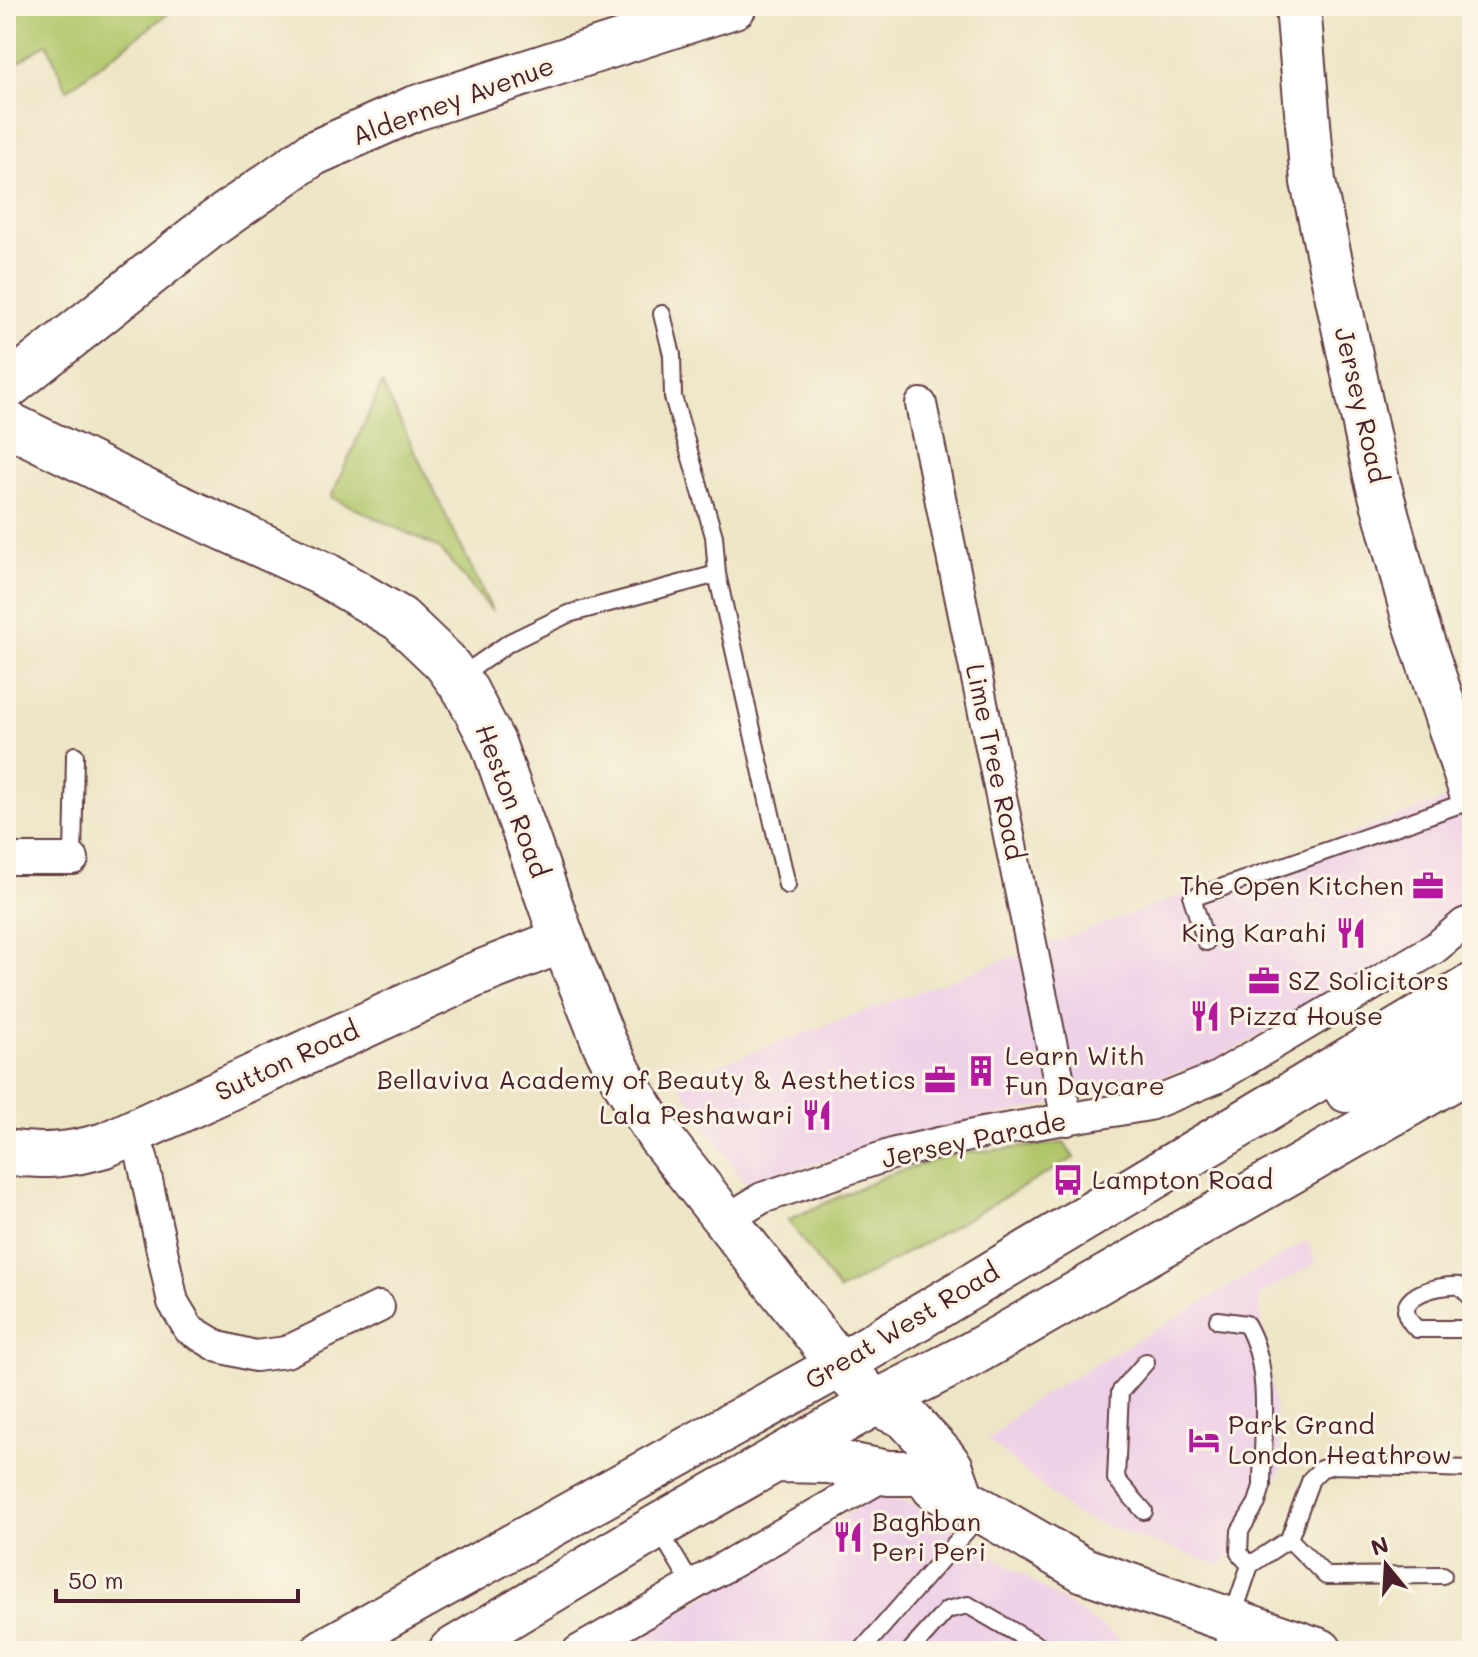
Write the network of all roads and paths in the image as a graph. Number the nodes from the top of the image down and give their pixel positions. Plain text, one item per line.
1 (734, 6) edge
2 (1298, 6) edge
3 (662, 314) dead end
4 (6, 388) edge
5 (921, 404) dead end
6 (6, 423) edge
7 (717, 574) junction
8 (458, 678) junction
9 (75, 755) dead end
10 (1472, 793) edge
11 (1472, 800) edge
12 (6, 859) edge
13 (73, 859) joint
14 (787, 885) dead end
15 (1472, 921) edge
16 (563, 940) junction
17 (1206, 942) dead end
18 (1472, 986) edge
19 (1472, 1027) edge
20 (1466, 1076) edge
21 (1216, 1078) junction
22 (1250, 1118) junction
23 (1067, 1120) junction
24 (131, 1133) junction
25 (6, 1152) edge
26 (726, 1220) junction
27 (1472, 1298) edge
28 (379, 1307) dead end
29 (1218, 1320) dead end
30 (1472, 1329) edge
31 (1146, 1362) dead end
32 (840, 1365) junction
33 (875, 1403) junction
34 (777, 1460) junction
35 (1472, 1469) edge
36 (903, 1473) junction
37 (972, 1506) junction
38 (1144, 1511) dead end
39 (657, 1527) junction
40 (1289, 1539) junction
41 (1221, 1554) dead end
42 (1245, 1559) junction
43 (1443, 1575) dead end
44 (693, 1587) junction
45 (1227, 1636) edge
46 (324, 1651) edge
47 (452, 1651) edge
48 (578, 1651) edge
49 (861, 1651) edge
50 (910, 1651) edge
51 (1047, 1651) edge
52 (1320, 1651) edge

1 - 4 main road, Alderney Avenue
2 - 10 main road, Jersey Road
3 - 7 lane
5 - 23 street, Lime Tree Road
6 - 8 main road, Heston Road
7 - 8 lane
7 - 14 lane
8 - 16 main road, Heston Road
9 - 13 lane
11 - 17 lane
12 - 13 street
15 - 21 street, Jersey Parade
16 - 24 main road, Sutton Road
16 - 26 main road, Heston Road
18 - 22 main road, Great West Road
19 - 22 main road
20 - 33 main road, Great West Road
21 - 22 street
21 - 23 street, Jersey Parade
22 - 32 main road, Great West Road
23 - 26 street, Jersey Parade
24 - 25 main road, Sutton Road
24 - 28 street
26 - 32 main road, Heston Road
27 - 30 lane
29 - 42 lane
31 - 38 lane
32 - 33 main road, Heston Road
32 - 46 main road, Great West Road
33 - 34 main road, Great West Road
33 - 36 main road
33 - 37 main road
34 - 36 main road
34 - 39 main road, Great West Road
35 - 40 lane
36 - 37 main road
36 - 44 street
37 - 45 main road
37 - 49 lane
39 - 44 lane
39 - 47 main road, Great West Road
40 - 42 lane
40 - 43 lane
41 - 42 lane
42 - 45 lane
44 - 48 street
45 - 52 main road
50 - 51 lane

